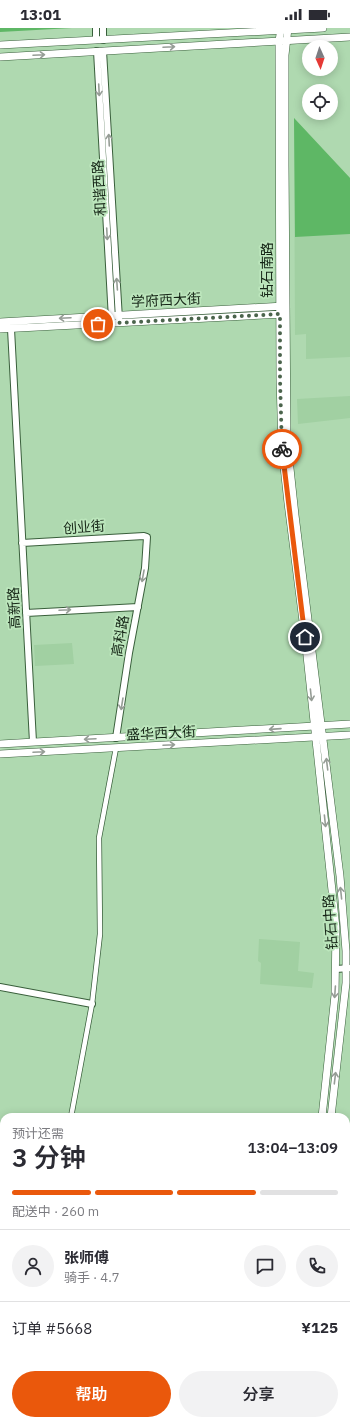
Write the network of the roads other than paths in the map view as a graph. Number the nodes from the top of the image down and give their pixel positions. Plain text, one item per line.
1 (96, 28) edge
2 (102, 28) edge
3 (323, 28) edge
4 (284, 29) edge
5 (350, 38) edge
6 (100, 40) junction
7 (282, 41) junction
8 (0, 45) edge
9 (100, 51) junction
10 (0, 57) edge
11 (283, 310) junction
12 (115, 319) junction
13 (0, 322) edge
14 (0, 329) edge
15 (11, 329) junction
16 (147, 537) joint
17 (22, 543) junction
18 (138, 606) junction
19 (26, 612) junction
20 (350, 724) edge
21 (318, 726) junction
22 (217, 732) junction
23 (350, 735) edge
24 (323, 736) junction
25 (316, 737) junction
26 (116, 738) junction
27 (33, 742) junction
28 (218, 743) junction
29 (0, 744) edge
30 (116, 748) junction
31 (0, 754) edge
32 (336, 968) junction
33 (348, 968) edge
34 (0, 987) edge
35 (92, 1004) junction
36 (72, 1113) edge
37 (322, 1113) edge
38 (331, 1113) edge

1 - 6 street
2 - 6 street
3 - 4 main road
4 - 6 main road
4 - 7 main road, 钻石南路
5 - 7 main road
6 - 8 main road
9 -> 7 main road
7 - 11 main road, 钻石南路
10 -> 9 main road
9 - 12 street, 和谐西路
11 - 12 main road, 学府西大街
11 - 21 main road, 钻石南路
12 -> 13 main road, 学府西大街
12 - 15 main road, 学府西大街
14 - 15 main road, 学府西大街
15 - 17 street, 高新路
16 - 17 street, 创业街
16 -> 18 street, 高科路
17 - 19 street, 高新路
19 -> 18 street
18 -> 26 street, 高科路
19 - 27 street, 高新路
20 - 21 main road, 盛华西大街
21 -> 22 main road, 盛华西大街
21 - 24 main road, 钻石中路
21 - 25 main road, 钻石中路
22 - 26 main road, 盛华西大街
22 - 28 main road
23 - 24 main road, 盛华西大街
24 - 25 main road, 盛华西大街
33 -> 24 main road, 钻石中路
25 - 28 main road, 盛华西大街
25 -> 32 main road, 钻石中路
26 -> 27 main road, 盛华西大街
27 - 29 main road, 盛华西大街
30 -> 28 main road, 盛华西大街
31 -> 30 main road, 盛华西大街
30 - 35 street
32 - 33 street
32 -> 37 main road, 钻石中路
38 -> 33 main road, 钻石中路
34 - 35 street
35 - 36 street

